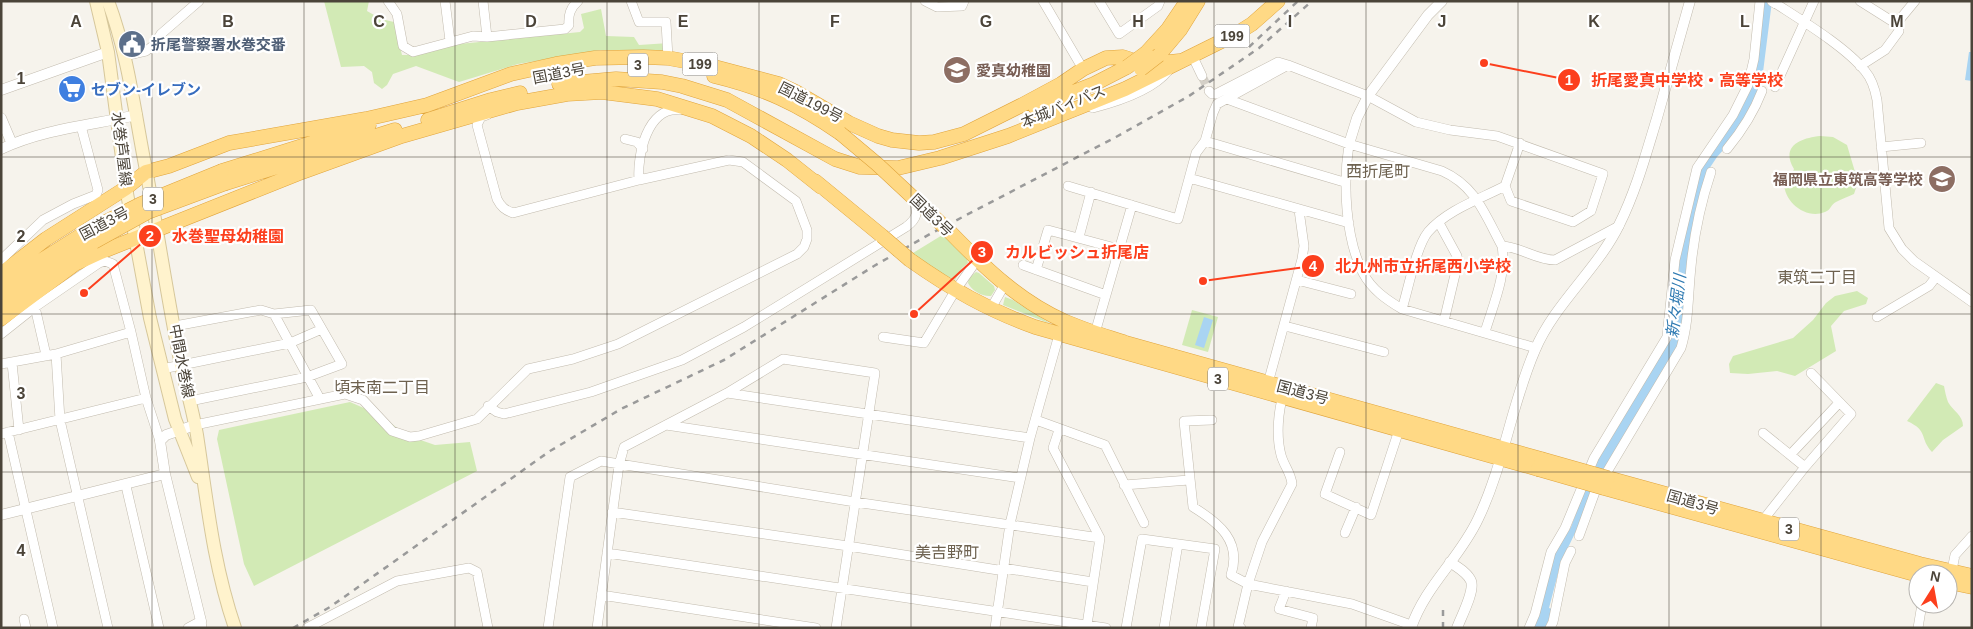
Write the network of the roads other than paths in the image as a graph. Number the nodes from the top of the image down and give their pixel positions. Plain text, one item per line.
1 (96, 1) edge
2 (108, 1) edge
3 (199, 1) edge
4 (388, 1) edge
5 (445, 1) edge
6 (483, 1) edge
7 (631, 1) edge
8 (925, 1) edge
9 (964, 1) edge
10 (1044, 1) edge
11 (1099, 1) edge
12 (1187, 1) edge
13 (1198, 1) edge
14 (1278, 1) edge
15 (1442, 1) edge
16 (1690, 1) edge
17 (1760, 1) edge
18 (1814, 1) edge
19 (1860, 1) edge
20 (1915, 1) edge
21 (1773, 2) edge
22 (574, 3) edge
23 (1157, 3) edge
24 (1804, 23) junction
25 (1896, 24) junction
26 (487, 37) junction
27 (450, 41) junction
28 (108, 52) junction
29 (1152, 54) junction
30 (124, 56) junction
31 (668, 58) junction
32 (1181, 60) junction
33 (1288, 65) junction
34 (1133, 66) junction
35 (1860, 66) junction
36 (1083, 69) junction
37 (1202, 76) tunnel mouth
38 (559, 84) junction
39 (1775, 87) dead end
40 (1, 90) edge
41 (1209, 91) dead end
42 (1762, 91) dead end
43 (596, 92) junction
44 (646, 92) junction
45 (1368, 96) junction
46 (1227, 98) junction
47 (427, 104) junction
48 (137, 115) junction
49 (1, 118) edge
50 (118, 120) junction
51 (477, 125) junction
52 (81, 126) junction
53 (964, 134) junction
54 (402, 136) junction
55 (751, 136) junction
56 (625, 139) dead end
57 (1205, 141) junction
58 (1520, 143) junction
59 (12, 144) junction
60 (1349, 144) junction
61 (1921, 144) dead end
62 (1881, 147) junction
63 (1, 149) edge
64 (643, 149) junction
65 (1727, 149) dead end
66 (823, 153) junction
67 (898, 168) junction
68 (146, 172) junction
69 (1711, 172) dead end
70 (224, 177) junction
71 (1189, 178) junction
72 (639, 180) junction
73 (1344, 182) junction
74 (1068, 186) dead end
75 (1505, 186) junction
76 (821, 187) junction
77 (126, 188) junction
78 (1091, 192) junction
79 (1477, 200) junction
80 (1132, 205) junction
81 (1299, 210) junction
82 (1349, 223) junction
83 (1439, 223) junction
84 (1619, 226) junction
85 (158, 229) junction
86 (1079, 237) junction
87 (135, 239) junction
88 (1502, 246) junction
89 (1119, 249) junction
90 (1, 260) edge
91 (977, 260) junction
92 (1023, 264) dead end
93 (1036, 270) junction
94 (1, 274) edge
95 (1936, 277) junction
96 (1297, 280) junction
97 (1005, 284) junction
98 (1, 290) edge
99 (955, 291) junction
100 (1351, 294) dead end
101 (1106, 295) junction
102 (1972, 302) edge
103 (1, 306) edge
104 (35, 307) junction
105 (990, 310) junction
106 (1402, 310) junction
107 (274, 314) junction
108 (1878, 317) dead end
109 (1, 319) edge
110 (1444, 321) junction
111 (175, 326) junction
112 (1285, 326) junction
113 (322, 328) junction
114 (1061, 328) junction
115 (131, 332) junction
116 (1485, 332) junction
117 (1095, 333) junction
118 (1, 334) edge
119 (883, 337) dead end
120 (290, 343) junction
121 (1536, 348) junction
122 (1384, 352) dead end
123 (56, 354) junction
124 (46, 355) junction
125 (12, 363) junction
126 (1, 364) edge
127 (181, 364) junction
128 (162, 369) junction
129 (1811, 373) dead end
130 (308, 376) junction
131 (1268, 383) junction
132 (1284, 392) junction
133 (727, 393) junction
134 (146, 398) junction
135 (320, 399) junction
136 (190, 400) junction
137 (1837, 405) dead end
138 (488, 406) junction
139 (868, 414) junction
140 (60, 420) junction
141 (1036, 420) junction
142 (1212, 420) dead end
143 (195, 425) junction
144 (666, 425) junction
145 (19, 430) junction
146 (180, 430) junction
147 (1059, 430) junction
148 (1399, 430) junction
149 (5, 433) edge
150 (1764, 433) dead end
151 (1030, 438) junction
152 (160, 442) junction
153 (1340, 452) dead end
154 (1501, 453) junction
155 (1790, 455) junction
156 (862, 456) junction
157 (618, 465) junction
158 (1805, 467) junction
159 (165, 474) junction
160 (1020, 478) junction
161 (1189, 480) junction
162 (1124, 485) junction
163 (126, 486) junction
164 (204, 494) junction
165 (79, 497) junction
166 (855, 502) junction
167 (1356, 508) junction
168 (27, 509) junction
169 (612, 512) junction
170 (1, 515) edge
171 (1144, 523) dead end
172 (1010, 524) junction
173 (1759, 526) junction
174 (1345, 533) dead end
175 (1579, 536) dead end
176 (1972, 536) edge
177 (1100, 538) junction
178 (1178, 544) junction
179 (848, 546) junction
180 (1571, 551) dead end
181 (607, 553) junction
182 (1450, 562) junction
183 (1953, 564) edge
184 (1908, 567) edge
185 (1003, 568) junction
186 (1908, 572) edge
187 (1972, 576) edge
188 (1958, 578) edge
189 (1093, 582) junction
190 (1958, 582) edge
191 (1248, 584) junction
192 (1972, 587) edge
193 (842, 588) junction
194 (1286, 591) junction
195 (601, 595) junction
196 (997, 612) junction
197 (1920, 614) edge
198 (202, 624) edge
199 (1087, 625) junction
200 (1411, 626) edge
201 (1239, 627) edge
202 (53, 628) edge
203 (108, 628) edge
204 (159, 628) edge
205 (188, 628) edge
206 (236, 628) edge
207 (307, 628) edge
208 (488, 628) edge
209 (548, 628) edge
210 (596, 628) edge
211 (816, 628) edge
212 (836, 628) edge
213 (995, 628) edge
214 (1106, 628) edge
215 (1126, 628) edge
216 (1164, 628) edge
217 (1202, 628) edge
218 (1311, 628) edge
219 (1458, 628) edge
220 (1529, 628) edge
221 (1550, 628) edge
222 (1918, 628) edge

1 - 28 main road, 水巻芦屋線
2 - 30 main road, 水巻芦屋線
3 - 30 street
4 - 27 street
5 - 27 street
6 - 26 street
7 - 31 street
8 - 9 street
10 - 36 street
11 - 23 street
12 - 29 highway, 本城バイパス / 199
13 - 29 highway, 本城バイパス / 199
14 - 32 highway, 国道199号 / 199
15 - 45 street
16 - 84 street
17 - 220 street
18 - 24 street
19 - 25 street
20 - 25 street
21 - 24 street
22 - 26 street
24 - 35 street
24 - 39 street
25 - 35 street
26 - 27 street
28 - 40 street
28 - 50 main road, 水巻芦屋線
29 - 34 highway, 本城バイパス / 199, bridge
30 - 48 main road, 水巻芦屋線
31 - 47 highway, 国道199号 / 199
31 - 53 highway, 国道199号 / 199
32 - 34 highway, 国道199号 / 199
32 - 37 street
32 - 67 highway, 国道199号 / 199
33 - 41 street
33 - 45 street
33 - 46 street
34 - 36 highway, 国道199号 / 199
34 - 53 highway, 本城バイパス / 199
34 - 67 highway, 本城バイパス / 199
35 - 62 street
36 - 53 highway, 国道199号 / 199
38 - 44 highway, 国道3号 / 3
38 - 66 highway, 国道199号 / 199
38 - 70 highway, 国道3号 / 3
42 - 65 street
43 - 44 highway
43 - 51 street
43 - 54 highway
43 - 55 highway
44 - 66 highway
44 - 76 highway, 国道3号 / 3
45 - 58 street
45 - 60 street
46 - 57 street
46 - 60 street
47 - 68 highway
47 - 70 highway, 国道3号 / 3
47 - 91 highway, 国道3号 / 3, bridge
48 - 50 street
48 - 68 main road, 水巻芦屋線
49 - 59 street
50 - 52 street
50 - 77 main road, 水巻芦屋線
51 - 54 street
51 - 72 street
52 - 59 street
52 - 90 street
54 - 85 highway
55 - 64 street
55 - 76 highway
56 - 64 street
57 - 71 street
57 - 73 street
58 - 75 street
58 - 75 street
59 - 63 street
60 - 73 street
60 - 79 street
61 - 62 street
62 - 95 street
64 - 72 street
66 - 67 highway, 国道199号 / 199
67 - 138 street
68 - 77 highway
68 - 85 main road, 水巻芦屋線
69 - 175 street
70 - 98 highway, 国道3号 / 3, bridge
70 - 103 highway, 国道3号 / 3, bridge
71 - 80 street
71 - 81 street
72 - 138 street
73 - 82 street
74 - 78 street
75 - 79 street
76 - 99 highway, 国道3号 / 3, bridge
77 - 87 main road, 水巻芦屋線
77 - 94 highway
78 - 80 street
78 - 86 street
79 - 83 street
79 - 88 street
80 - 89 street
81 - 82 street
81 - 96 street
82 - 106 street
83 - 106 street
83 - 110 street
84 - 88 street
84 - 121 street
85 - 87 highway
85 - 111 main road, 中間水巻線
86 - 89 street
86 - 93 street
87 - 109 highway
87 - 128 main road, 中間水巻線
88 - 116 street
89 - 101 street
91 - 97 highway, 国道3号 / 3
91 - 99 street
92 - 93 street
93 - 101 street
95 - 102 street
95 - 108 street
96 - 100 street
96 - 112 street
97 - 105 street
97 - 114 highway, 国道3号 / 3
99 - 105 highway, 国道3号 / 3
99 - 119 street
101 - 117 street
104 - 115 street
104 - 118 street
104 - 124 street
105 - 114 highway, 国道3号 / 3
106 - 110 street
107 - 111 street
107 - 113 street
107 - 120 street
110 - 116 street
111 - 127 main road, 中間水巻線
112 - 122 street
112 - 131 street
113 - 120 street
113 - 130 street
114 - 117 highway, 国道3号 / 3
114 - 132 highway, 国道3号 / 3
114 - 141 street
115 - 123 street
115 - 134 street
116 - 121 street
117 - 131 highway, 国道3号 / 3
120 - 127 street
120 - 130 street
121 - 154 street
123 - 124 street
123 - 140 street
124 - 125 street
125 - 126 street
125 - 145 street
127 - 128 street
127 - 136 main road, 中間水巻線
128 - 146 main road, 中間水巻線
129 - 158 street
130 - 135 street
130 - 136 street
131 - 132 highway, 国道3号 / 3
132 - 148 highway, 国道3号 / 3
132 - 154 highway, 国道3号 / 3
132 - 191 street
133 - 139 street
133 - 139 street
133 - 144 street
134 - 140 street
134 - 152 street
135 - 138 street
135 - 143 street
136 - 143 main road, 中間水巻線
137 - 155 street
139 - 151 street
139 - 156 street
140 - 145 street
140 - 165 street
141 - 147 street
141 - 151 street
142 - 161 street
143 - 146 street
143 - 164 main road, 中間水巻線
144 - 156 street
144 - 157 street
145 - 149 street
146 - 152 street
146 - 164 main road, 中間水巻線
147 - 162 street
147 - 177 street
148 - 154 highway, 国道3号 / 3
148 - 167 street
149 - 168 street
150 - 155 street
151 - 160 street
152 - 159 street
153 - 167 street
154 - 173 highway, 国道3号 / 3, bridge
154 - 182 street
155 - 158 street
156 - 160 street
156 - 166 street
157 - 166 street
157 - 169 street
157 - 209 street
158 - 173 street
159 - 163 street
159 - 198 street
160 - 172 street
161 - 162 street
161 - 191 street
162 - 171 street
163 - 165 street
163 - 204 street
164 - 206 main road, 中間水巻線
165 - 168 street
165 - 203 street
166 - 172 street
166 - 179 street
167 - 174 street
168 - 170 street
168 - 202 street
169 - 179 street
169 - 181 street
172 - 177 street
172 - 185 street
173 - 184 highway, 国道3号 / 3
173 - 186 highway, 国道3号 / 3
176 - 183 street
177 - 189 street
178 - 215 street
178 - 216 street
178 - 217 street
179 - 185 street
179 - 193 street
180 - 221 street
181 - 193 street
181 - 195 street
182 - 200 street
182 - 219 street
185 - 189 street
185 - 196 street
187 - 188 highway, 国道3号 / 3
189 - 199 street
190 - 192 highway, 国道3号 / 3
191 - 194 street
191 - 201 street
193 - 196 street
193 - 212 street
194 - 200 street
194 - 218 street
195 - 210 street
195 - 211 street
196 - 199 street
196 - 213 street
197 - 222 street
198 - 205 street
199 - 214 street
207 - 208 street

